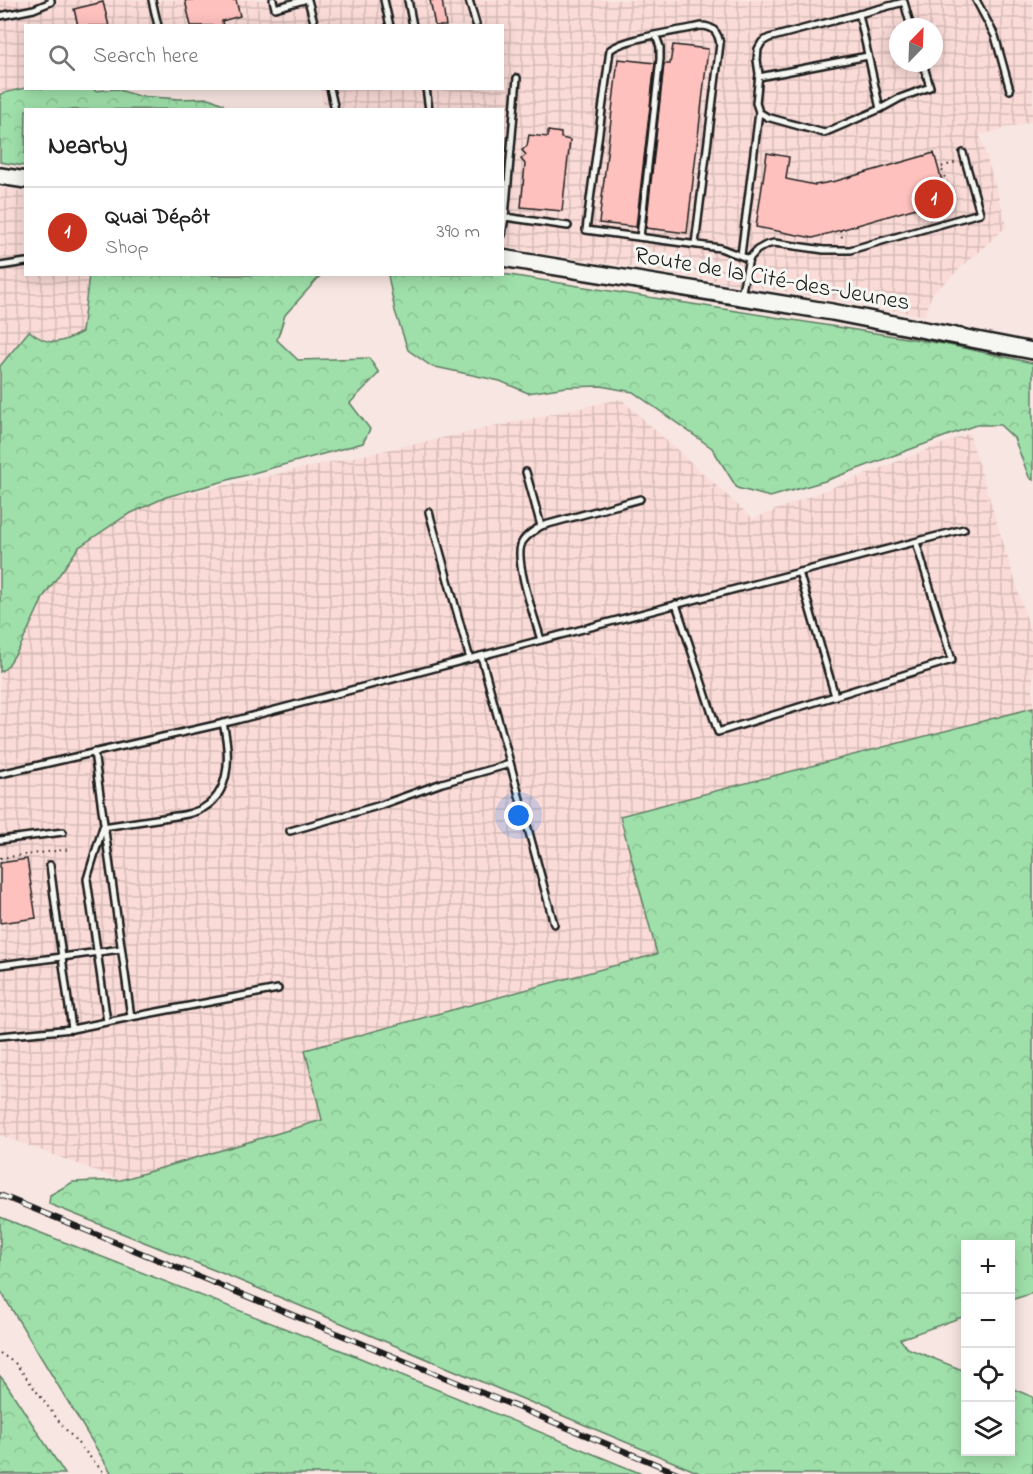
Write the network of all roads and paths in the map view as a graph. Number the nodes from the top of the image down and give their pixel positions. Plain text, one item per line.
1 (51, 0) edge
2 (152, 0) edge
3 (273, 0) edge
4 (306, 0) edge
5 (384, 0) edge
6 (408, 0) edge
7 (469, 0) edge
8 (976, 0) edge
9 (859, 14) junction
10 (0, 16) edge
11 (908, 18) edge
12 (158, 24) edge
13 (314, 24) edge
14 (390, 24) edge
15 (413, 24) edge
16 (476, 24) dead end
17 (656, 36) junction
18 (868, 56) junction
19 (925, 72) edge
20 (759, 77) junction
21 (517, 78) dead end
22 (330, 90) edge
23 (426, 90) edge
24 (1010, 90) dead end
25 (335, 108) edge
26 (429, 108) edge
27 (880, 109) junction
28 (759, 112) junction
29 (963, 153) dead end
30 (946, 165) dead end
31 (0, 176) edge
32 (24, 180) edge
33 (931, 208) dead end
34 (505, 217) junction
35 (504, 223) edge
36 (568, 226) dead end
37 (840, 230) dead end
38 (640, 237) junction
39 (695, 244) junction
40 (844, 245) dead end
41 (741, 255) junction
42 (504, 258) edge
43 (749, 259) junction
44 (24, 262) edge
45 (0, 266) edge
46 (741, 296) junction
47 (1033, 351) edge
48 (526, 472) dead end
49 (640, 499) dead end
50 (429, 512) dead end
51 (541, 526) junction
52 (964, 529) dead end
53 (916, 542) junction
54 (799, 572) junction
55 (676, 604) junction
56 (541, 640) junction
57 (481, 656) junction
58 (470, 659) junction
59 (835, 696) junction
60 (223, 723) junction
61 (94, 752) junction
62 (510, 764) junction
63 (0, 774) edge
64 (103, 827) junction
65 (290, 831) dead end
66 (63, 832) dead end
67 (0, 840) edge
68 (71, 849) dead end
69 (0, 858) edge
70 (50, 865) dead end
71 (554, 924) dead end
72 (121, 949) junction
73 (97, 952) junction
74 (62, 957) junction
75 (0, 965) edge
76 (278, 989) dead end
77 (131, 1017) junction
78 (107, 1022) junction
79 (72, 1029) junction
80 (0, 1036) edge
81 (0, 1353) edge
82 (105, 1474) edge

1 - 10 lane
2 - 12 lane
3 - 4 lane
4 - 13 lane
5 - 14 lane
6 - 15 lane
7 - 16 lane
8 - 24 lane
9 - 11 lane
9 - 18 lane
9 - 20 lane
17 - 38 lane
17 - 38 lane
17 - 39 lane
18 - 20 lane
18 - 27 lane
19 - 27 lane
20 - 28 lane
21 - 34 lane
22 - 25 lane
23 - 26 lane
27 - 28 lane
28 - 41 lane
29 - 43 lane
30 - 33 path
31 - 32 main road
34 - 35 lane
34 - 36 lane
37 - 40 path
38 - 39 lane
39 - 41 lane
41 - 43 lane
42 - 46 main road, Route de la Cité-des-Jeunes
43 - 46 lane
44 - 45 lane
46 - 47 main road, Route de la Cité-des-Jeunes
48 - 51 lane
49 - 51 lane
50 - 58 lane
51 - 56 lane
52 - 53 lane
53 - 54 lane
53 - 59 lane
54 - 55 lane
54 - 59 lane
55 - 56 lane
55 - 59 lane
56 - 57 lane
57 - 58 lane
57 - 62 lane
58 - 60 lane
60 - 61 lane
60 - 64 lane
61 - 63 lane
61 - 64 lane
62 - 65 lane
62 - 71 lane
64 - 72 lane
64 - 73 lane
66 - 67 lane
68 - 69 path
70 - 74 lane
72 - 73 lane
72 - 77 lane
73 - 74 lane
73 - 78 lane
74 - 75 lane
74 - 79 lane
76 - 77 lane
77 - 78 lane
78 - 79 lane
79 - 80 lane
81 - 82 path

